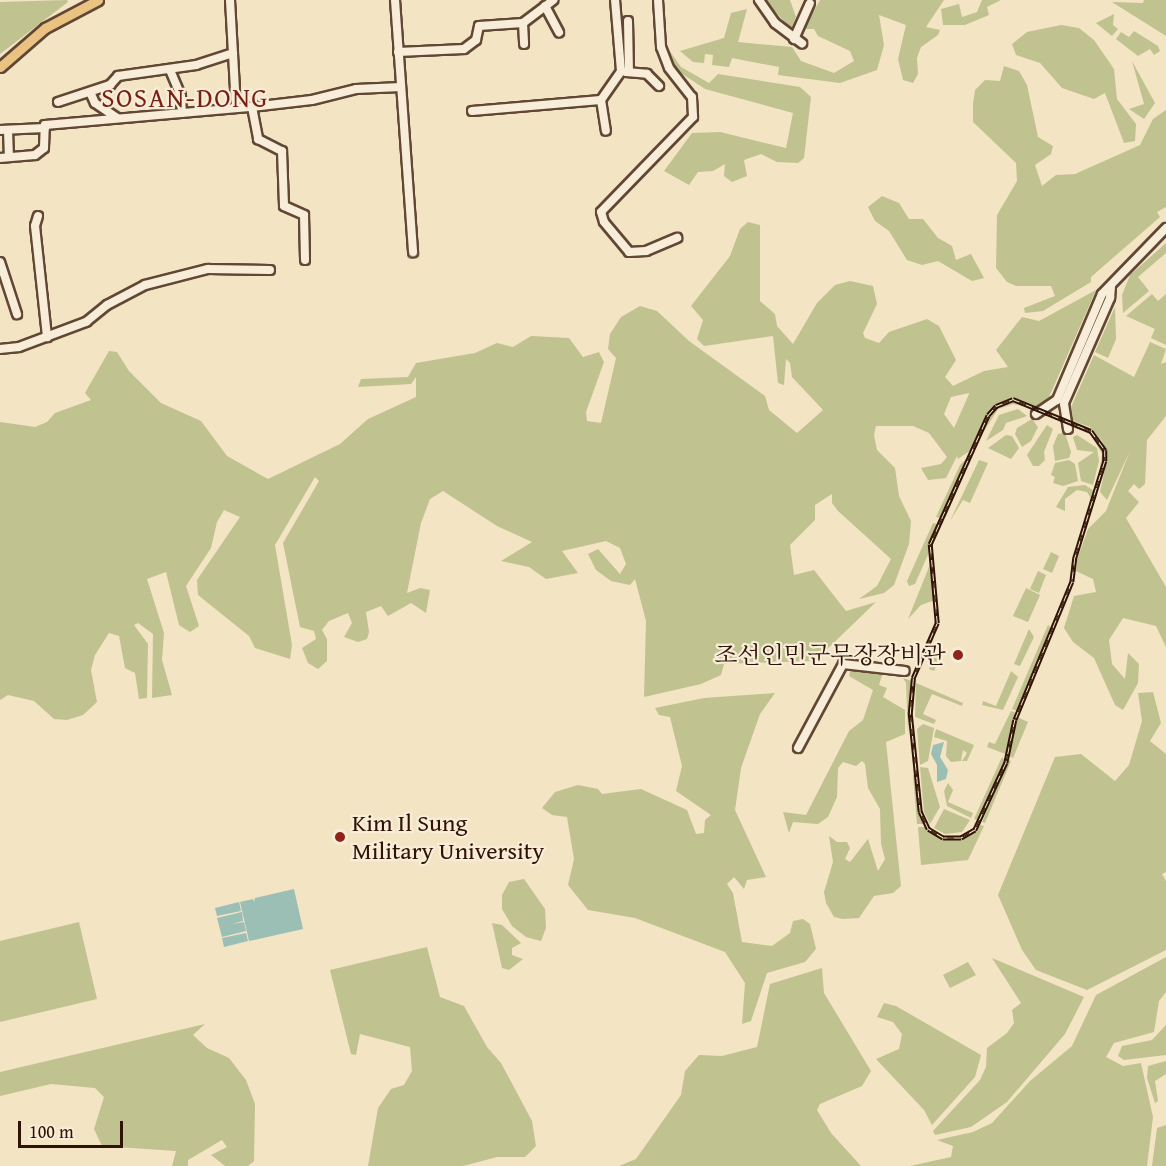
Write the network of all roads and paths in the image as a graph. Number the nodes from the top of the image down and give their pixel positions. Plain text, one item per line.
1 (98, 0) edge
2 (230, 0) edge
3 (395, 0) edge
4 (553, 0) edge
5 (615, 0) edge
6 (658, 0) edge
7 (759, 0) edge
8 (810, 3) dead end
9 (545, 6) junction
10 (628, 21) dead end
11 (523, 23) junction
12 (560, 32) dead end
13 (524, 44) dead end
14 (398, 52) junction
15 (233, 53) junction
16 (0, 67) edge
17 (170, 70) junction
18 (625, 72) junction
19 (659, 86) dead end
20 (401, 87) junction
21 (90, 92) junction
22 (601, 100) junction
23 (58, 102) dead end
24 (252, 106) junction
25 (236, 108) junction
26 (472, 111) dead end
27 (182, 113) junction
28 (117, 118) junction
29 (45, 128) junction
30 (4, 130) edge
31 (606, 131) dead end
32 (9, 157) junction
33 (0, 158) edge
34 (38, 216) dead end
35 (1166, 228) edge
36 (677, 238) dead end
37 (413, 252) dead end
38 (306, 260) dead end
39 (0, 262) edge
40 (270, 270) dead end
41 (17, 314) dead end
42 (47, 337) junction
43 (0, 349) edge
44 (1061, 401) junction
45 (1036, 414) dead end
46 (1068, 429) dead end
47 (905, 671) dead end
48 (798, 748) dead end

1 - 16 main road
2 - 15 street
3 - 14 street
4 - 9 street
5 - 18 street
6 - 36 street
7 - 8 street
9 - 11 street
9 - 12 street
10 - 18 street
11 - 13 street
11 - 14 street
14 - 20 street
15 - 17 street
15 - 25 street
17 - 21 street
17 - 27 street
18 - 19 street
18 - 22 street
20 - 24 street
20 - 37 street
21 - 23 street
21 - 28 street
22 - 26 street
22 - 31 street
24 - 25 street
24 - 38 street
25 - 27 street
27 - 28 street
28 - 29 street
29 - 30 street
29 - 32 street
30 - 32 street
32 - 33 street
34 - 42 street
35 - 44 street
39 - 41 street
40 - 42 street
42 - 43 street
44 - 45 street
44 - 46 street
47 - 48 street

